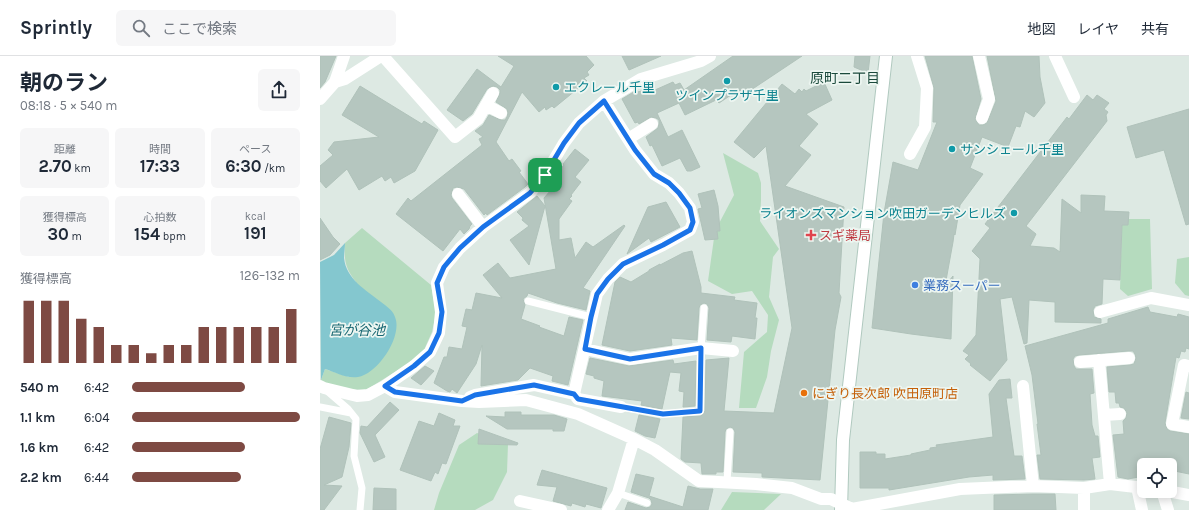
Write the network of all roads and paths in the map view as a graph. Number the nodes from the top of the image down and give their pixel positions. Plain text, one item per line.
1 (344, 56) edge
2 (382, 56) edge
3 (710, 56) edge
4 (886, 56) edge
5 (917, 56) edge
6 (978, 56) edge
7 (1055, 56) edge
8 (336, 82) junction
9 (493, 93) dead end
10 (1074, 97) dead end
11 (320, 99) edge
12 (604, 101) junction
13 (486, 105) junction
14 (501, 113) dead end
15 (982, 118) dead end
16 (652, 124) dead end
17 (628, 139) junction
18 (910, 154) dead end
19 (458, 194) dead end
20 (483, 227) junction
21 (528, 302) dead end
22 (1189, 305) edge
23 (704, 308) dead end
24 (1100, 312) dead end
25 (591, 317) junction
26 (701, 348) junction
27 (585, 349) junction
28 (733, 350) dead end
29 (1129, 358) dead end
30 (1099, 360) junction
31 (1080, 362) dead end
32 (1189, 366) edge
33 (385, 386) junction
34 (1023, 386) dead end
35 (322, 387) edge
36 (574, 394) junction
37 (462, 401) junction
38 (320, 407) edge
39 (621, 407) joint
40 (352, 413) junction
41 (1120, 414) dead end
42 (1104, 415) junction
43 (1189, 427) edge
44 (730, 432) dead end
45 (634, 439) junction
46 (727, 482) junction
47 (1110, 484) junction
48 (1033, 486) junction
49 (1137, 487) edge
50 (1084, 488) junction
51 (618, 492) junction
52 (1177, 493) edge
53 (1189, 495) edge
54 (1141, 498) edge
55 (1164, 498) edge
56 (520, 501) dead end
57 (647, 503) dead end
58 (841, 507) edge
59 (360, 510) edge
60 (561, 510) edge
61 (608, 510) edge
62 (1084, 510) edge
63 (1142, 510) edge
64 (1168, 510) edge

1 - 8 street
2 - 8 street
2 - 13 street
3 - 12 street
4 - 58 street
5 - 18 street
6 - 15 street
7 - 10 street
8 - 11 street
9 - 13 street
12 - 17 street
12 - 20 street
13 - 14 street
16 - 17 street
17 - 25 street
19 - 20 street
20 - 33 street
21 - 25 lane
22 - 24 street
23 - 26 lane
25 - 27 street
26 - 27 street
26 - 28 street
26 - 39 lane
27 - 36 street
29 - 30 street
30 - 31 street
30 - 42 street
32 - 43 street
33 - 35 street
33 - 37 street
34 - 48 street
35 - 40 lane
36 - 37 street
36 - 39 street
37 - 45 street
38 - 40 lane
40 - 59 lane
41 - 42 street
42 - 47 street
44 - 46 lane
45 - 46 street
45 - 51 street
46 - 58 street
47 - 49 street
47 - 50 street
48 - 50 street
48 - 58 street
50 - 62 street
51 - 57 lane
51 - 61 street
52 - 53 street
54 - 63 street
55 - 64 street
56 - 60 street

